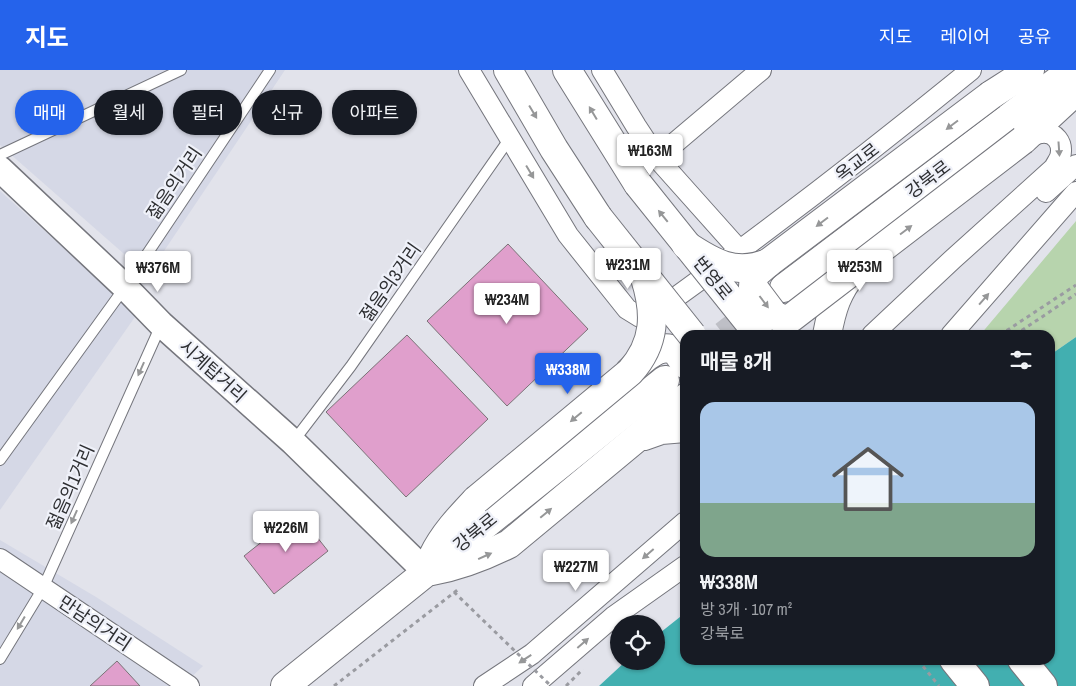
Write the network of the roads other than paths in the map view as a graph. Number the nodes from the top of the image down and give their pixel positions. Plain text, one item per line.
1 (181, 70) edge
2 (270, 70) edge
3 (469, 70) edge
4 (508, 70) edge
5 (567, 70) edge
6 (602, 70) edge
7 (762, 70) edge
8 (972, 70) edge
9 (1030, 70) edge
10 (1072, 70) edge
11 (1076, 91) edge
12 (510, 138) junction
13 (1023, 140) junction
14 (0, 155) edge
15 (657, 158) junction
16 (1076, 165) edge
17 (0, 169) edge
18 (1076, 192) edge
19 (686, 244) junction
20 (740, 252) junction
21 (768, 263) junction
22 (856, 268) junction
23 (645, 278) junction
24 (124, 287) junction
25 (784, 288) tunnel mouth
26 (161, 324) junction
27 (688, 330) edge
28 (755, 330) edge
29 (828, 330) edge
30 (879, 330) edge
31 (880, 330) edge
32 (955, 330) edge
33 (630, 372) junction
34 (675, 372) edge
35 (680, 402) edge
36 (680, 428) edge
37 (633, 441) junction
38 (293, 442) junction
39 (0, 460) edge
40 (680, 526) edge
41 (0, 559) edge
42 (680, 570) edge
43 (426, 572) junction
44 (42, 588) junction
45 (0, 659) edge
46 (958, 665) edge
47 (1026, 665) edge
48 (189, 686) edge
49 (285, 686) edge
50 (484, 686) edge
51 (533, 686) edge
52 (975, 686) edge
53 (1043, 686) edge

1 - 14 lane
2 - 24 lane, 젊음의거리
3 - 12 street, 옥교로
4 -> 23 main road, bridge
19 -> 5 main road, 번영로, bridge
6 - 15 street
7 - 15 street
8 - 20 street, 옥교로
9 -> 21 main road, bridge
10 - 25 main road, 강북로
11 - 13 main road
12 -> 20 street, 옥교로
12 - 38 lane, 젊음의3거리
22 -> 13 main road, bridge
13 -> 30 street
15 - 20 street
16 - 31 street
17 - 24 street, 시계탑거리
32 -> 18 street
19 - 21 main road, bridge
19 - 28 main road, 번영로, bridge
21 -> 22 main road, bridge
22 - 29 main road, bridge
23 - 27 main road, bridge
23 - 33 main road, bridge
24 - 26 street, 시계탑거리
24 - 39 lane, 젊음의거리
26 - 38 street, 시계탑거리
26 -> 44 lane, 젊음의1거리
33 - 34 main road, bridge
33 -> 43 main road, bridge
34 - 43 main road, 강북로
35 - 37 main road
36 - 37 main road
43 -> 37 main road
38 - 43 street, 시계탑거리
40 -> 50 street
41 - 44 street, 만남의거리
51 -> 42 street
43 - 49 main road, 강북로
44 -> 45 lane, 젊음의1거리
44 - 48 street, 만남의거리
46 - 52 main road
47 - 53 main road

